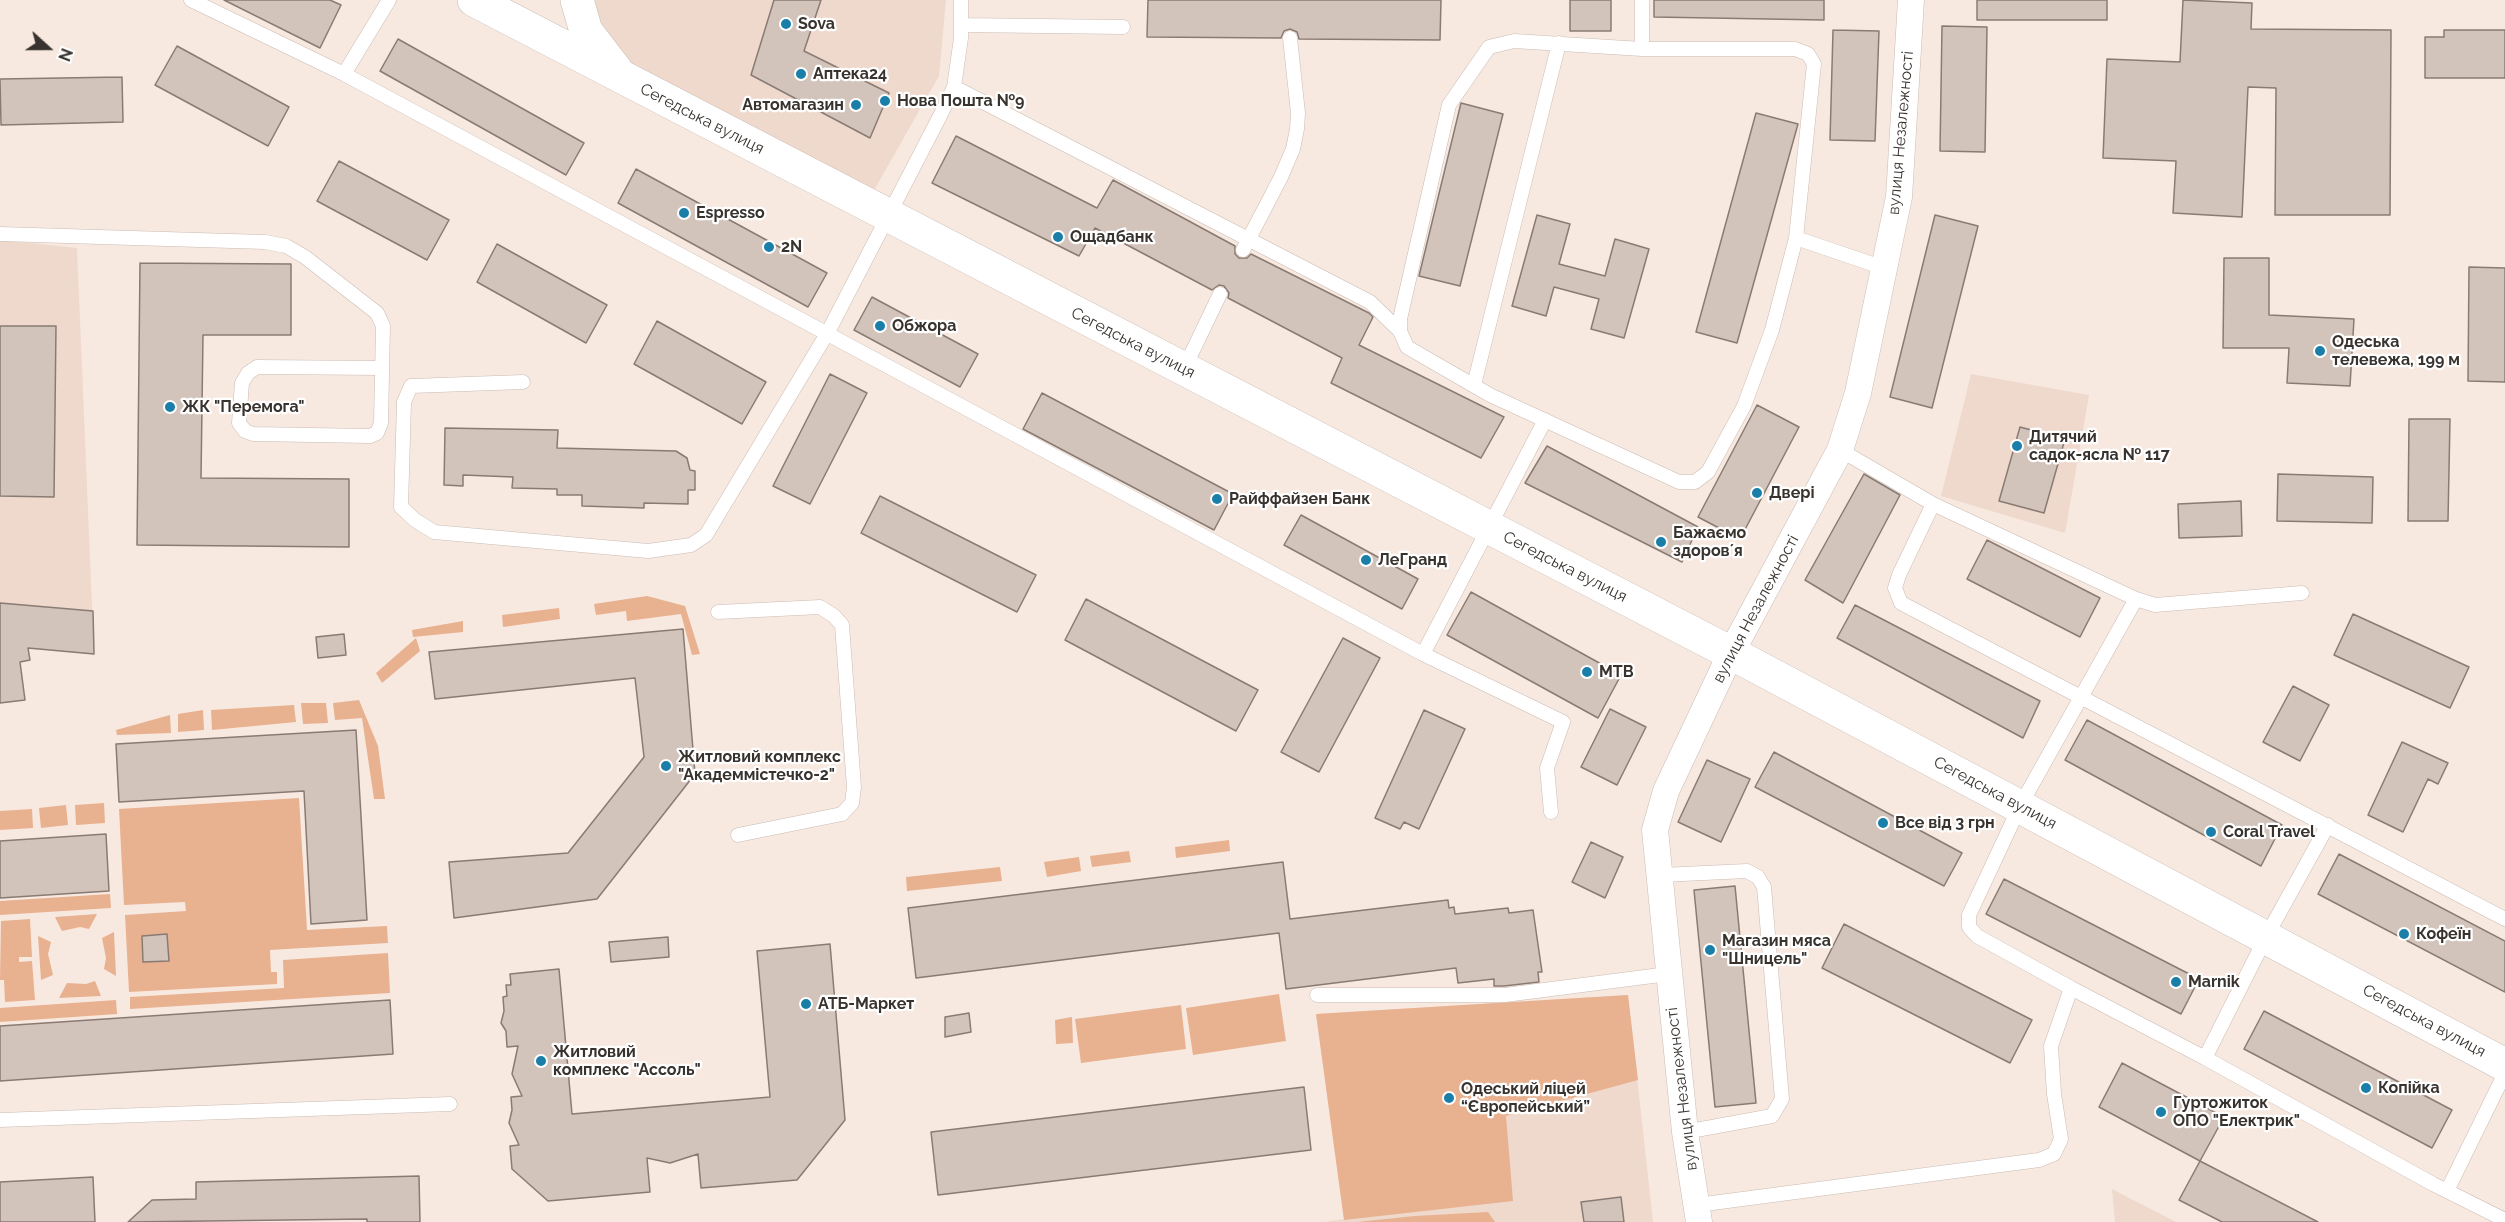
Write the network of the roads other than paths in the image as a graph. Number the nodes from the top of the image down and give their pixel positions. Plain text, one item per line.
1 (191, 0) edge
2 (389, 0) edge
3 (522, 0) edge
4 (577, 0) edge
5 (961, 0) edge
6 (1642, 0) edge
7 (1911, 0) edge
8 (481, 5) edge
9 (961, 25) junction
10 (1123, 27) dead end
11 (1290, 38) dead end
12 (1559, 43) junction
13 (1642, 49) junction
14 (344, 74) junction
15 (620, 76) junction
16 (954, 87) junction
17 (890, 216) junction
18 (0, 234) edge
19 (1796, 238) junction
20 (1246, 245) junction
21 (1884, 268) junction
22 (1220, 294) dead end
23 (1400, 331) junction
24 (828, 332) junction
25 (382, 368) junction
26 (1184, 369) junction
27 (523, 382) dead end
28 (1474, 385) junction
29 (1545, 420) junction
30 (1840, 450) junction
31 (1933, 504) junction
32 (1487, 526) junction
33 (2302, 593) dead end
34 (2136, 599) junction
35 (718, 612) dead end
36 (1731, 653) junction
37 (1423, 654) junction
38 (2082, 697) junction
39 (2020, 807) junction
40 (1551, 812) dead end
41 (2328, 825) junction
42 (738, 835) dead end
43 (1661, 875) junction
44 (2505, 919) edge
45 (2266, 937) junction
46 (1668, 974) junction
47 (2071, 988) junction
48 (1317, 995) dead end
49 (2205, 1058) junction
50 (2505, 1065) edge
51 (2505, 1073) edge
52 (450, 1104) dead end
53 (0, 1120) edge
54 (1686, 1131) junction
55 (2447, 1191) junction
56 (1698, 1214) edge
57 (2505, 1220) edge

1 - 14 lane
2 - 14 lane
3 - 8 main road
4 - 15 main road, Сегедська вулиця
5 - 9 lane
6 - 13 lane
7 - 21 street, вулиця Незалежності
8 - 15 main road, Сегедська вулиця
9 - 10 lane
9 - 16 lane
11 - 20 lane
12 - 13 lane
12 - 23 lane
12 - 28 lane
13 - 19 lane
14 - 24 lane
15 - 17 main road, Сегедська вулиця
16 - 17 lane
16 - 20 lane
17 - 24 lane
17 - 26 main road, Сегедська вулиця
18 - 25 lane
19 - 21 lane
19 - 29 lane
20 - 23 lane
21 - 30 street, вулиця Незалежності
22 - 26 lane
23 - 28 lane
24 - 27 lane
24 - 37 lane
25 - 25 lane
26 - 32 main road, Сегедська вулиця
28 - 29 lane
29 - 32 lane
30 - 31 lane
30 - 36 street, вулиця Незалежності
31 - 34 lane
31 - 38 lane
32 - 36 main road, Сегедська вулиця
32 - 37 lane
33 - 34 lane
34 - 38 lane
35 - 42 lane
36 - 39 main road, Сегедська вулиця
36 - 43 street, вулиця Незалежності
37 - 40 lane
38 - 39 lane
38 - 41 lane
39 - 45 main road, Сегедська вулиця
39 - 47 lane
41 - 44 lane
41 - 45 lane
43 - 46 street, вулиця Незалежності
43 - 54 lane
45 - 49 lane
45 - 50 main road, Сегедська вулиця
46 - 48 lane
46 - 54 street, вулиця Незалежності
47 - 49 lane
47 - 56 lane
49 - 55 lane
51 - 55 lane
52 - 53 lane
54 - 56 street, вулиця Незалежності
55 - 57 lane

